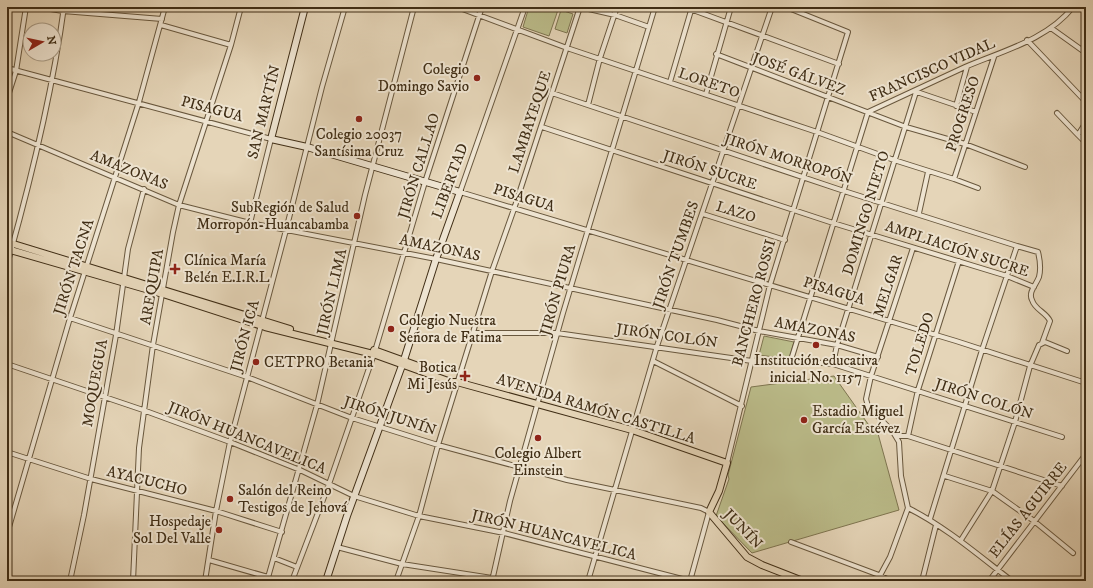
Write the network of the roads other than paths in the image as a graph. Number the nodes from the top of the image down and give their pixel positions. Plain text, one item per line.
1 (26, 7) edge
2 (38, 7) edge
3 (94, 7) edge
4 (166, 7) edge
5 (241, 7) edge
6 (305, 7) edge
7 (345, 7) edge
8 (414, 7) edge
9 (457, 7) edge
10 (482, 7) edge
11 (525, 7) edge
12 (580, 7) edge
13 (617, 7) edge
14 (655, 7) edge
15 (685, 7) edge
16 (731, 7) edge
17 (772, 7) edge
18 (786, 7) edge
19 (1073, 7) edge
20 (692, 8) edge
21 (64, 9) edge
22 (94, 12) junction
23 (480, 15) junction
24 (615, 15) junction
25 (162, 19) junction
26 (727, 22) junction
27 (160, 25) junction
28 (649, 28) junction
29 (1051, 28) junction
30 (517, 30) junction
31 (762, 36) junction
32 (1027, 40) junction
33 (231, 45) junction
34 (567, 48) junction
35 (1086, 53) edge
36 (716, 54) junction
37 (994, 57) junction
38 (600, 58) junction
39 (839, 64) junction
40 (966, 67) junction
41 (7, 68) edge
42 (751, 69) junction
43 (636, 70) junction
44 (16, 71) junction
45 (53, 81) junction
46 (670, 82) junction
47 (915, 91) junction
48 (552, 93) junction
49 (706, 94) junction
50 (828, 97) junction
51 (7, 99) edge
52 (139, 102) junction
53 (1086, 102) edge
54 (588, 105) junction
55 (738, 106) junction
56 (956, 106) junction
57 (868, 112) junction
58 (976, 112) junction
59 (1057, 113) dead end
60 (622, 118) junction
61 (207, 121) junction
62 (1086, 122) edge
63 (542, 127) junction
64 (906, 127) junction
65 (7, 132) edge
66 (817, 132) junction
67 (1078, 135) junction
68 (271, 138) junction
69 (1086, 143) edge
70 (965, 144) junction
71 (39, 146) junction
72 (307, 147) junction
73 (856, 147) junction
74 (612, 150) junction
75 (724, 150) junction
76 (894, 160) junction
77 (372, 167) junction
78 (1025, 167) dead end
79 (928, 172) junction
80 (804, 177) junction
81 (115, 178) junction
82 (954, 178) junction
83 (425, 182) junction
84 (713, 183) junction
85 (978, 188) dead end
86 (144, 189) junction
87 (844, 191) junction
88 (460, 192) junction
89 (881, 202) junction
90 (180, 204) junction
91 (514, 209) junction
92 (793, 210) junction
93 (919, 213) junction
94 (703, 214) junction
95 (250, 223) junction
96 (833, 223) junction
97 (286, 230) junction
98 (588, 231) junction
99 (872, 234) junction
100 (785, 240) junction
101 (355, 244) junction
102 (9, 246) edge
103 (1017, 246) junction
104 (913, 248) junction
105 (406, 253) junction
106 (436, 259) junction
107 (686, 260) junction
108 (959, 261) junction
109 (7, 265) edge
110 (86, 268) junction
111 (492, 271) junction
112 (1007, 276) junction
113 (123, 280) junction
114 (770, 285) junction
115 (1034, 287) junction
116 (570, 289) junction
117 (164, 292) junction
118 (810, 297) junction
119 (670, 310) junction
120 (850, 310) junction
121 (70, 318) junction
122 (889, 322) junction
123 (261, 323) junction
124 (759, 331) junction
125 (557, 332) junction
126 (473, 333) junction
127 (116, 335) junction
128 (935, 335) junction
129 (798, 339) junction
130 (333, 343) junction
131 (1042, 343) junction
132 (153, 345) junction
133 (837, 345) junction
134 (658, 346) junction
135 (982, 350) junction
136 (1067, 351) dead end
137 (374, 352) junction
138 (878, 357) junction
139 (791, 360) junction
140 (653, 361) junction
141 (752, 361) junction
142 (403, 362) junction
143 (7, 364) edge
144 (833, 364) junction
145 (1030, 366) junction
146 (871, 376) junction
147 (247, 377) junction
148 (52, 378) junction
149 (456, 382) junction
150 (1086, 383) edge
151 (918, 390) junction
152 (104, 396) junction
153 (538, 404) junction
154 (318, 405) junction
155 (742, 406) junction
156 (966, 406) junction
157 (143, 410) junction
158 (352, 418) junction
159 (1015, 422) junction
160 (380, 427) junction
161 (632, 430) junction
162 (896, 436) junction
163 (908, 436) junction
164 (1062, 437) dead end
165 (230, 442) junction
166 (438, 445) junction
167 (950, 450) junction
168 (7, 452) edge
169 (1086, 454) edge
170 (29, 458) junction
171 (727, 463) junction
172 (1000, 466) junction
173 (521, 469) junction
174 (300, 470) junction
175 (945, 476) junction
176 (91, 479) junction
177 (329, 484) junction
178 (1062, 486) junction
179 (137, 490) junction
180 (992, 491) junction
181 (616, 492) junction
182 (354, 496) junction
183 (908, 508) junction
184 (216, 511) junction
185 (709, 512) junction
186 (419, 516) junction
187 (930, 519) junction
188 (1034, 521) junction
189 (936, 525) junction
190 (282, 532) junction
191 (504, 533) junction
192 (7, 534) edge
193 (961, 540) junction
194 (792, 542) dead end
195 (337, 547) junction
196 (1073, 553) dead end
197 (595, 556) junction
198 (274, 558) junction
199 (209, 560) junction
200 (402, 564) junction
201 (297, 567) junction
202 (997, 570) junction
203 (879, 575) junction
204 (267, 579) edge
205 (493, 579) edge
206 (70, 581) edge
207 (133, 581) edge
208 (206, 581) edge
209 (292, 581) edge
210 (326, 581) edge
211 (396, 581) edge
212 (512, 581) edge
213 (588, 581) edge
214 (690, 581) edge
215 (803, 581) edge
216 (877, 581) edge
217 (891, 581) edge
218 (922, 581) edge
219 (989, 581) edge
220 (1012, 581) edge

1 - 44 street
2 - 21 street
3 - 22 street
4 - 25 street, JIRÓN TACNA
5 - 33 street, AREQUIPA
6 - 68 street, SAN MARTÍN
7 - 72 street, JIRÓN ICA
8 - 77 street, JIRÓN LIMA
9 - 23 street, LORETO
10 - 23 street, JIRÓN CALLAO
11 - 30 street, LIBERTAD
12 - 24 street
12 - 34 street, LAMBAYEQUE
13 - 24 street
14 - 28 street, JIRÓN PIURA
15 - 20 street
16 - 26 street
17 - 31 street, JIRÓN TUMBES
18 - 39 street, BANCHERO ROSSI
19 - 29 street, FRANCISCO VIDAL
20 - 26 street
20 - 46 street
21 - 22 street
21 - 45 street
22 - 25 street
23 - 30 street, LORETO
23 - 83 street, JIRÓN CALLAO
24 - 28 street
24 - 38 street
25 - 27 street, JIRÓN TACNA
26 - 31 street
26 - 36 street
27 - 33 street
27 - 52 street, JIRÓN TACNA
28 - 43 street, JIRÓN PIURA
29 - 32 street, FRANCISCO VIDAL
29 - 35 street
30 - 34 street, LORETO
30 - 88 street, LIBERTAD
31 - 39 street
31 - 42 street, JIRÓN TUMBES
32 - 37 street, FRANCISCO VIDAL
32 - 53 street
33 - 61 street, AREQUIPA
34 - 38 street, LORETO
34 - 48 street, LAMBAYEQUE
36 - 42 street, JOSÉ GÁLVEZ
36 - 49 street
37 - 40 street, FRANCISCO VIDAL
37 - 58 street, PROGRESO
38 - 43 street, LORETO
38 - 54 street
39 - 50 street, BANCHERO ROSSI
40 - 47 street, FRANCISCO VIDAL
40 - 56 street
41 - 44 street, PISAGUA
42 - 50 street, JOSÉ GÁLVEZ
42 - 55 street, JIRÓN TUMBES
43 - 46 street, LORETO
43 - 60 street, JIRÓN PIURA
44 - 45 street, PISAGUA
44 - 51 street
45 - 52 street, PISAGUA
45 - 71 street
46 - 49 street, LORETO
47 - 56 street
47 - 57 street, FRANCISCO VIDAL
47 - 64 street, DOMINGO NIETO
48 - 54 street, JIRÓN MORROPÓN
48 - 63 street, LAMBAYEQUE
49 - 55 street, LORETO
50 - 57 street, JOSÉ GÁLVEZ
50 - 66 street, BANCHERO ROSSI
52 - 61 street, PISAGUA
52 - 81 street, JIRÓN TACNA
54 - 60 street, JIRÓN MORROPÓN
55 - 66 street, LORETO
55 - 75 street, JIRÓN TUMBES
56 - 58 street
57 - 64 street, JOSÉ GÁLVEZ
57 - 73 street, FRANCISCO VIDAL
58 - 70 street, PROGRESO
59 - 67 street
60 - 74 street, JIRÓN PIURA
60 - 75 street, JIRÓN MORROPÓN
61 - 68 street, PISAGUA
61 - 90 street, AREQUIPA
62 - 67 street
63 - 74 street, JIRÓN SUCRE
63 - 91 street, LAMBAYEQUE
64 - 70 street, JOSÉ GÁLVEZ
64 - 76 street, DOMINGO NIETO
65 - 71 street, AMAZONAS
66 - 73 street, LORETO
66 - 80 street, BANCHERO ROSSI
67 - 69 street
68 - 72 street, PISAGUA
68 - 95 street, SAN MARTÍN
70 - 78 street, JOSÉ GÁLVEZ
70 - 82 street, PROGRESO
71 - 81 street, AMAZONAS
71 - 102 street
72 - 77 street, PISAGUA
72 - 97 street, JIRÓN ICA
73 - 76 street, LORETO
73 - 87 street, FRANCISCO VIDAL
74 - 84 street, JIRÓN SUCRE
74 - 98 street, JIRÓN PIURA
75 - 80 street, JIRÓN MORROPÓN
75 - 84 street, JIRÓN TUMBES
76 - 79 street, LORETO
76 - 89 street, DOMINGO NIETO
77 - 83 street, PISAGUA
77 - 101 street, JIRÓN LIMA
79 - 82 street, LORETO
79 - 93 street
80 - 87 street, JIRÓN MORROPÓN
80 - 92 street, BANCHERO ROSSI
81 - 86 street, AMAZONAS
81 - 110 street, JIRÓN TACNA
82 - 85 street, LORETO
83 - 88 street, PISAGUA
83 - 105 street, JIRÓN CALLAO
84 - 92 street, JIRÓN SUCRE
84 - 94 street, JIRÓN TUMBES
86 - 90 street, AMAZONAS
86 - 113 street, MOQUEGUA
87 - 89 street, JIRÓN MORROPÓN
87 - 96 street, FRANCISCO VIDAL
88 - 91 street, PISAGUA
88 - 106 street, LIBERTAD
89 - 93 street, JIRÓN MORROPÓN
89 - 99 street, DOMINGO NIETO
90 - 95 street, AMAZONAS
90 - 117 street, AREQUIPA
91 - 98 street, PISAGUA
91 - 111 street, LAMBAYEQUE
92 - 96 street, JIRÓN SUCRE
92 - 100 street, BANCHERO ROSSI
93 - 103 street, JIRÓN MORROPÓN
94 - 100 street, LAZO
94 - 107 street, JIRÓN TUMBES
95 - 97 street, AMAZONAS
96 - 99 street, JIRÓN SUCRE
96 - 118 street, FRANCISCO VIDAL
97 - 101 street, AMAZONAS
97 - 123 street, JIRÓN ICA
98 - 107 street, PISAGUA
98 - 116 street, JIRÓN PIURA
99 - 104 street, AMPLIACIÓN SUCRE
99 - 120 street, DOMINGO NIETO
100 - 114 street, BANCHERO ROSSI
101 - 105 street, AMAZONAS
101 - 130 street, JIRÓN LIMA
102 - 109 street
102 - 110 main road, AVENIDA RAMÓN CASTILLA
103 - 112 street
103 - 115 street, JIRÓN MORROPÓN
104 - 108 street, AMPLIACIÓN SUCRE
104 - 122 street, MELGAR
105 - 106 street, AMAZONAS
105 - 137 street, JIRÓN CALLAO
106 - 111 street, AMAZONAS
106 - 142 street, LIBERTAD
107 - 114 street, PISAGUA
107 - 119 street, JIRÓN TUMBES
108 - 112 street, AMPLIACIÓN SUCRE
108 - 128 street, TOLEDO
110 - 113 main road, AVENIDA RAMÓN CASTILLA
110 - 121 street, JIRÓN TACNA
111 - 116 street, AMAZONAS
111 - 126 street, LAMBAYEQUE
112 - 115 street, AMPLIACIÓN SUCRE
112 - 135 street
113 - 117 main road, AVENIDA RAMÓN CASTILLA
113 - 127 street, MOQUEGUA
114 - 118 street, PISAGUA
114 - 124 street, BANCHERO ROSSI
115 - 131 street
116 - 119 street, AMAZONAS
116 - 125 street, JIRÓN PIURA
117 - 123 main road, AVENIDA RAMÓN CASTILLA
117 - 132 street, AREQUIPA
118 - 120 street, PISAGUA
118 - 129 street, FRANCISCO VIDAL
119 - 124 street, AMAZONAS
119 - 134 street, JIRÓN TUMBES
120 - 122 street, PISAGUA
120 - 133 street, DOMINGO NIETO
121 - 127 street, JIRÓN JUNÍN
121 - 148 street, JIRÓN TACNA
122 - 128 street, PISAGUA
122 - 138 street, MELGAR
123 - 130 main road, AVENIDA RAMÓN CASTILLA
123 - 147 street, JIRÓN ICA
124 - 129 street, AMAZONAS
124 - 141 street, BANCHERO ROSSI
125 - 126 street, JIRÓN COLÓN
125 - 134 street, JIRÓN COLÓN
125 - 153 street, JIRÓN PIURA
126 - 149 street, LAMBAYEQUE
127 - 132 street, JIRÓN JUNÍN
127 - 152 street, MOQUEGUA
128 - 135 street, PISAGUA
128 - 151 street, TOLEDO
129 - 133 street, AMAZONAS
129 - 139 street, FRANCISCO VIDAL
130 - 137 main road, AVENIDA RAMÓN CASTILLA
130 - 154 street, JIRÓN LIMA
131 - 136 street
131 - 145 street
132 - 147 street, JIRÓN JUNÍN
132 - 157 street, AREQUIPA
133 - 138 street, AMAZONAS
133 - 144 street, DOMINGO NIETO
134 - 140 street, JIRÓN TUMBES
134 - 141 street, JIRÓN COLÓN
135 - 145 street, PISAGUA
135 - 156 street
137 - 142 main road, AVENIDA RAMÓN CASTILLA
137 - 158 street, JIRÓN CALLAO
138 - 146 street, MELGAR
139 - 141 street, JIRÓN COLÓN
139 - 144 street, JIRÓN COLÓN
140 - 155 street
140 - 161 street, JIRÓN TUMBES
141 - 155 street, BANCHERO ROSSI
142 - 149 main road, AVENIDA RAMÓN CASTILLA
142 - 160 street, LIBERTAD
143 - 148 street, JIRÓN HUANCAVELICA
144 - 146 street, JIRÓN COLÓN
145 - 150 street, PISAGUA
145 - 159 street
146 - 151 street, JIRÓN COLÓN
146 - 162 street, MELGAR
147 - 154 street, JIRÓN JUNÍN
147 - 165 street, JIRÓN ICA
148 - 152 street, JIRÓN HUANCAVELICA
148 - 170 street, JIRÓN TACNA
149 - 153 main road, AVENIDA RAMÓN CASTILLA
149 - 166 street, LAMBAYEQUE
151 - 156 street, JIRÓN COLÓN
151 - 163 street, TOLEDO
152 - 157 street, JIRÓN HUANCAVELICA
152 - 176 street, MOQUEGUA
153 - 161 main road, AVENIDA RAMÓN CASTILLA
153 - 173 street, JIRÓN PIURA
154 - 158 street, JIRÓN JUNÍN
154 - 174 street, JIRÓN LIMA
155 - 171 street, BANCHERO ROSSI
156 - 159 street, JIRÓN COLÓN
156 - 167 street
157 - 165 street, JIRÓN HUANCAVELICA
157 - 179 street, AREQUIPA
158 - 160 street, JIRÓN JUNÍN
158 - 177 street, JIRÓN CALLAO
159 - 164 street, JIRÓN COLÓN
159 - 172 street
160 - 166 street, JIRÓN JUNÍN
160 - 182 street, LIBERTAD
161 - 171 main road, AVENIDA RAMÓN CASTILLA
161 - 181 street, JIRÓN TUMBES
162 - 163 street
162 - 183 street, MELGAR
163 - 167 street
165 - 174 street, JIRÓN HUANCAVELICA
165 - 184 street, JIRÓN ICA
166 - 173 street, JIRÓN JUNÍN
166 - 186 street, LAMBAYEQUE
167 - 172 street
167 - 175 street
168 - 170 street, AYACUCHO
169 - 178 street, ELÍAS AGUIRRE
170 - 176 street, AYACUCHO
170 - 192 street, JIRÓN TACNA
171 - 185 main road, BANCHERO ROSSI
172 - 178 street
172 - 180 street
173 - 181 street, JIRÓN JUNÍN
173 - 191 street, JIRÓN PIURA
174 - 177 street, JIRÓN HUANCAVELICA
174 - 190 street, JIRÓN LIMA
175 - 180 street
175 - 187 street
176 - 179 street, AYACUCHO
176 - 206 street, MOQUEGUA
177 - 182 street, JIRÓN HUANCAVELICA
177 - 201 street, JIRÓN CALLAO
178 - 188 street, ELÍAS AGUIRRE
179 - 184 street, AYACUCHO
179 - 207 street, AREQUIPA
180 - 188 street
180 - 193 street
181 - 185 street, JIRÓN JUNÍN
181 - 197 street, JIRÓN TUMBES
182 - 186 street, JIRÓN HUANCAVELICA
182 - 195 street, LIBERTAD
183 - 187 street
183 - 203 street
184 - 190 street, AYACUCHO
184 - 199 street, JIRÓN ICA
185 - 214 street, BANCHERO ROSSI
185 - 215 main road, JUNÍN
186 - 191 street, JIRÓN HUANCAVELICA
186 - 200 street, LAMBAYEQUE
187 - 189 street
188 - 196 street
188 - 202 street, ELÍAS AGUIRRE
189 - 193 street
189 - 218 street
190 - 198 street, JIRÓN LIMA
191 - 197 street, JIRÓN HUANCAVELICA
191 - 205 street, JIRÓN PIURA
193 - 202 street
194 - 203 street
195 - 200 street
195 - 210 street, LIBERTAD
197 - 213 street, JIRÓN TUMBES
197 - 214 street, JIRÓN HUANCAVELICA
198 - 201 street
198 - 204 street, JIRÓN LIMA
199 - 204 street
199 - 208 street, JIRÓN ICA
200 - 205 street
200 - 211 street, LAMBAYEQUE
201 - 209 street, JIRÓN CALLAO
202 - 219 street, ELÍAS AGUIRRE
202 - 220 street
203 - 216 street
203 - 217 street
205 - 212 street

